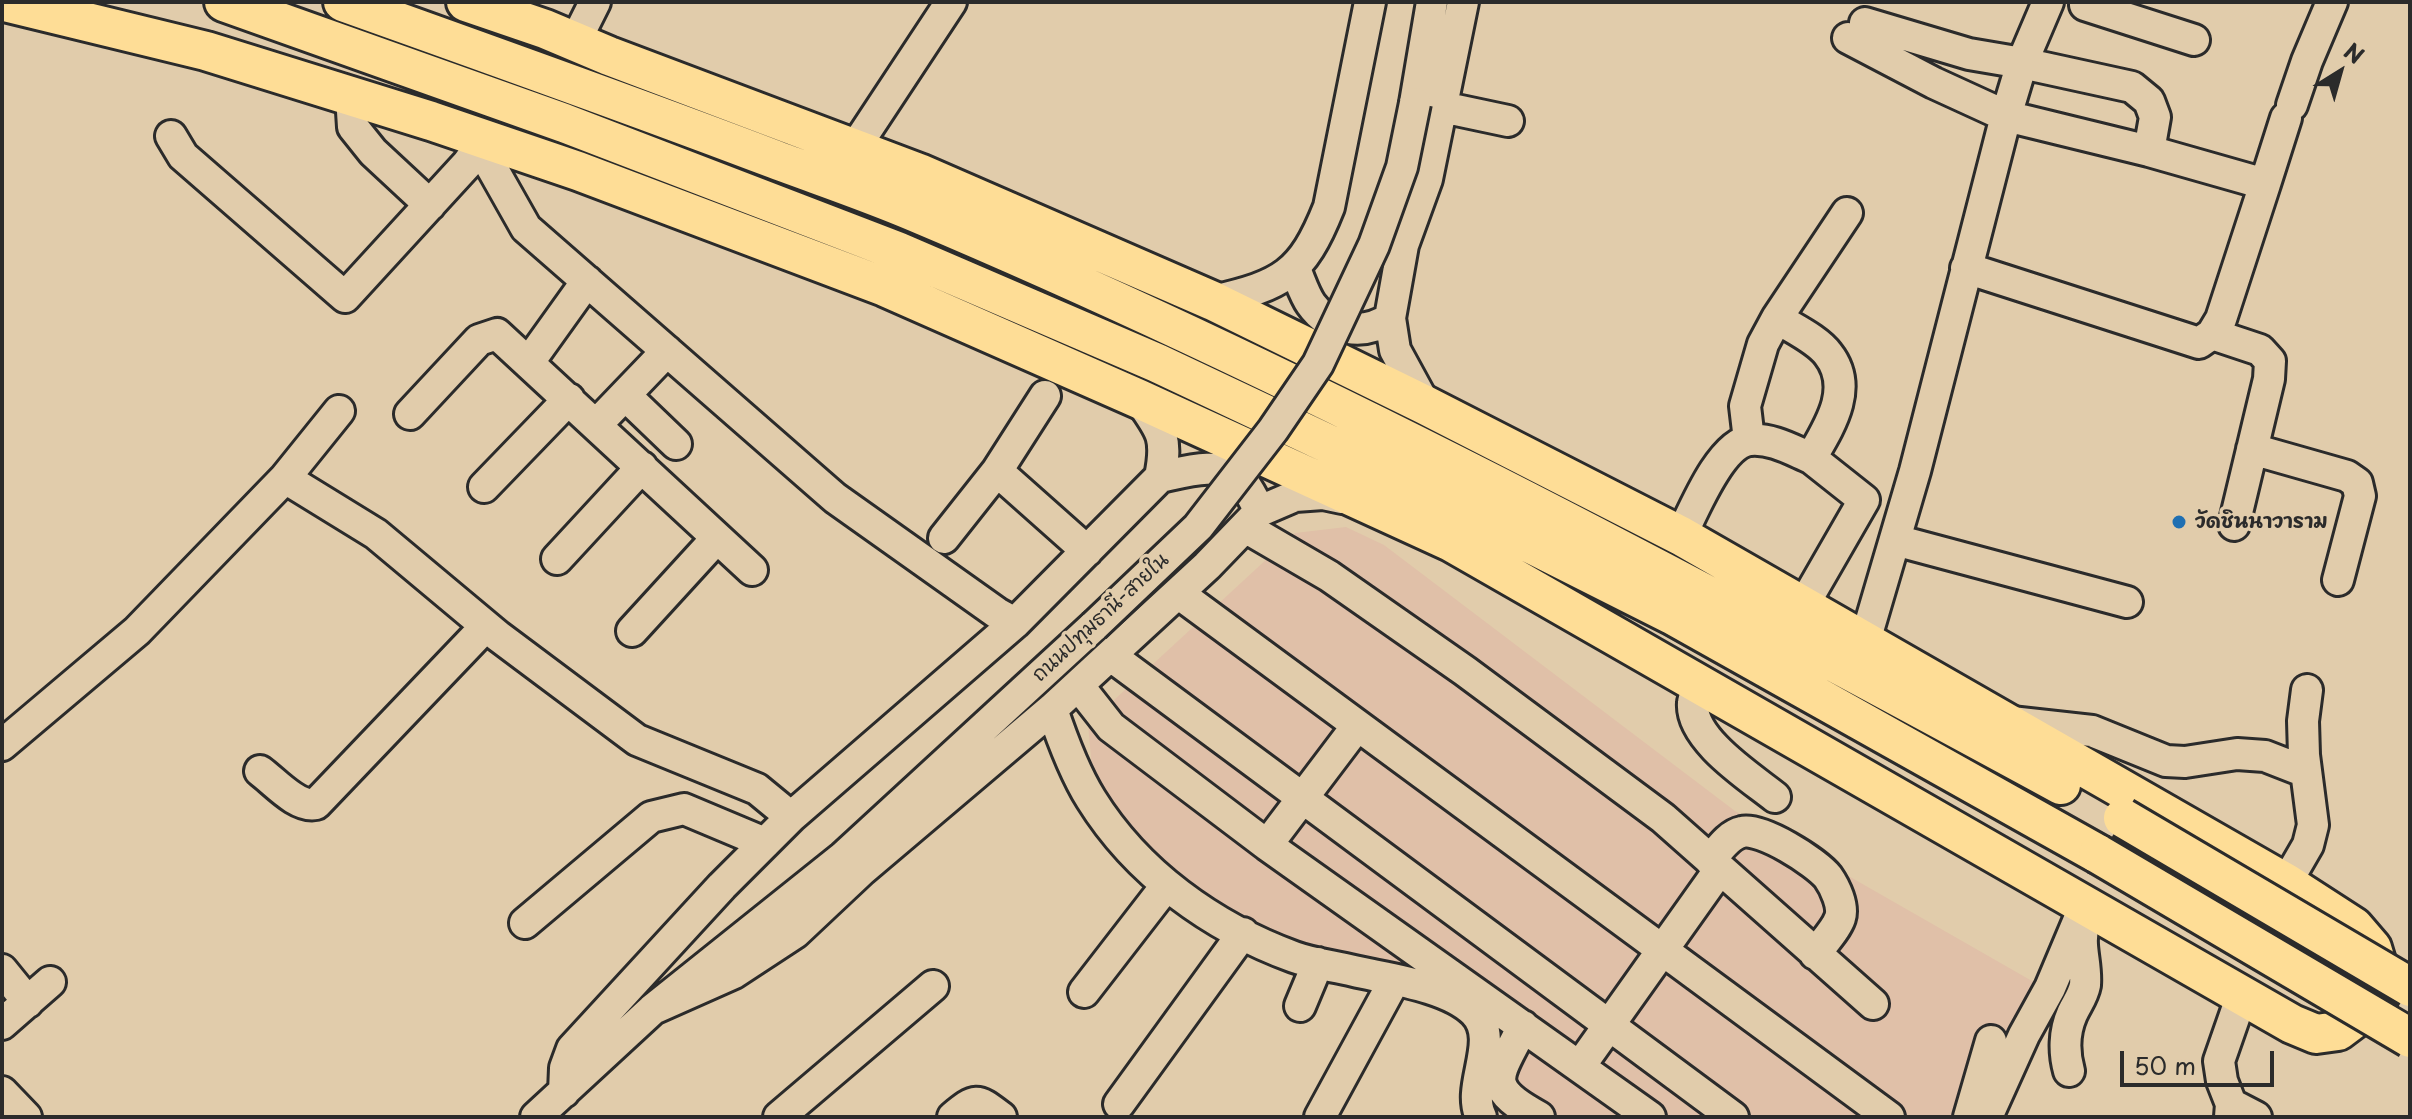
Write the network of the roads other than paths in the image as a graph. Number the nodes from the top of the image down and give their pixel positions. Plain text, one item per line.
1 (5, 2) edge
2 (224, 2) edge
3 (343, 2) edge
4 (466, 2) edge
5 (595, 2) edge
6 (951, 2) edge
7 (2048, 2) edge
8 (2332, 2) edge
9 (2082, 3) edge
10 (1369, 4) edge
11 (1461, 10) edge
12 (1430, 11) edge
13 (560, 35) junction
14 (2194, 40) dead end
15 (478, 51) junction
16 (2022, 63) junction
17 (351, 96) junction
18 (1429, 105) junction
19 (2006, 116) junction
20 (1508, 121) dead end
21 (564, 123) junction
22 (171, 136) dead end
23 (485, 139) junction
24 (854, 149) junction
25 (2149, 151) junction
26 (2265, 184) junction
27 (647, 196) junction
28 (430, 205) junction
29 (1847, 213) dead end
30 (1966, 268) junction
31 (1295, 269) junction
32 (587, 281) junction
33 (1213, 301) junction
34 (1390, 318) junction
35 (1777, 318) junction
36 (2212, 334) junction
37 (667, 351) junction
38 (529, 362) junction
39 (625, 395) junction
40 (1045, 396) dead end
41 (569, 399) junction
42 (1139, 399) junction
43 (1425, 405) junction
44 (339, 411) dead end
45 (410, 414) dead end
46 (596, 425) junction
47 (1749, 440) junction
48 (676, 444) dead end
49 (1501, 444) junction
50 (2252, 449) junction
51 (1811, 458) junction
52 (642, 467) junction
53 (997, 471) junction
54 (1160, 477) junction
55 (285, 478) junction
56 (484, 487) dead end
57 (1864, 500) junction
58 (1905, 505) junction
59 (1379, 508) junction
60 (1252, 519) junction
61 (2234, 525) dead end
62 (1681, 536) junction
63 (717, 538) junction
64 (944, 538) dead end
65 (1895, 540) junction
66 (1451, 542) junction
67 (1087, 551) junction
68 (557, 559) dead end
69 (752, 570) dead end
70 (2338, 580) dead end
71 (1178, 593) junction
72 (1680, 598) junction
73 (2127, 602) dead end
74 (1803, 606) junction
75 (1015, 623) junction
76 (486, 626) junction
77 (632, 631) dead end
78 (1865, 641) junction
79 (1111, 656) junction
80 (1078, 685) junction
81 (1700, 685) junction
82 (2307, 690) dead end
83 (1052, 709) junction
84 (2001, 721) junction
85 (1357, 726) junction
86 (2, 745) edge
87 (260, 771) dead end
88 (2306, 772) junction
89 (1775, 797) dead end
90 (1302, 800) junction
91 (791, 817) junction
92 (765, 843) junction
93 (1267, 845) junction
94 (1715, 865) junction
95 (2286, 883) junction
96 (1166, 886) junction
97 (2088, 907) junction
98 (525, 923) dead end
99 (1243, 933) junction
100 (1662, 950) junction
101 (1815, 954) junction
102 (1318, 963) junction
103 (2, 970) edge
104 (1394, 981) junction
105 (933, 986) dead end
106 (2410, 987) edge
107 (1084, 992) dead end
108 (2242, 995) junction
109 (1873, 1004) dead end
110 (1300, 1006) dead end
111 (653, 1009) junction
112 (2, 1024) edge
113 (1609, 1025) junction
114 (1523, 1026) junction
115 (2410, 1038) edge
116 (1991, 1041) dead end
117 (1580, 1066) junction
118 (2069, 1071) dead end
119 (2, 1092) edge
120 (564, 1092) junction
121 (1119, 1104) dead end
122 (1619, 1108) edge
123 (2239, 1113) edge
124 (26, 1117) edge
125 (536, 1117) edge
126 (779, 1117) edge
127 (953, 1117) edge
128 (1001, 1117) edge
129 (1320, 1117) edge
130 (1479, 1117) edge
131 (1539, 1117) edge
132 (1650, 1117) edge
133 (1733, 1117) edge
134 (1889, 1117) edge
135 (1969, 1117) edge
136 (1987, 1117) edge

1 - 17 main road
2 - 21 main road
3 - 15 main road
4 - 13 main road
5 - 13 street
6 - 24 street
7 - 16 street
8 - 26 street
9 - 14 street
10 - 31 street
11 - 18 street
12 - 18 street, ถนนปทุมธานี-สายใน
13 - 15 main road
13 - 24 main road
15 - 72 main road
16 - 19 street
16 - 19 street
16 - 25 street
17 - 23 main road
17 - 28 street
18 - 20 street
18 - 34 street
18 - 111 street, ถนนปทุมธานี-สายใน, bridge
19 - 25 street
19 - 30 street
21 - 27 main road
21 - 72 main road
22 - 28 street
23 - 27 main road
23 - 28 street
23 - 32 street
24 - 33 main road
25 - 26 street
26 - 36 street
27 - 42 main road
29 - 35 street
30 - 36 street
30 - 58 street
31 - 33 street
31 - 34 street
32 - 37 street
32 - 38 street
33 - 43 main road
34 - 43 street
35 - 47 street
35 - 51 street
36 - 50 street
37 - 39 street
37 - 75 street
38 - 41 street
38 - 45 street
39 - 46 street
39 - 48 street
40 - 53 street
41 - 46 street
41 - 56 street
42 - 54 street
42 - 59 main road
43 - 49 main road
44 - 55 street
46 - 52 street
47 - 51 street
47 - 62 street
49 - 62 main road
49 - 72 main road
50 - 61 street
50 - 70 street
51 - 57 street
52 - 63 street
52 - 68 street
53 - 64 street
53 - 67 street
54 - 60 street
54 - 67 street
55 - 76 street
55 - 86 street
57 - 58 street
57 - 74 street
58 - 65 street
59 - 60 street
59 - 66 main road
60 - 71 street
60 - 94 street
62 - 74 main road
63 - 69 street
63 - 77 street
65 - 73 street
65 - 78 street
66 - 72 main road
66 - 81 main road
67 - 75 street
71 - 79 street
71 - 85 street
72 - 106 main road, bridge
72 - 115 main road, bridge
74 - 78 main road
75 - 91 street
76 - 87 street
76 - 91 street
78 - 84 main road
79 - 80 street
79 - 90 street
80 - 83 street
80 - 93 street
81 - 89 street
81 - 97 main road
82 - 88 street
83 - 96 street
83 - 111 street
84 - 88 street
84 - 95 main road
85 - 90 street
85 - 100 street
88 - 95 street
90 - 93 street
90 - 113 street
91 - 92 street
92 - 98 street
92 - 120 street
93 - 114 street
94 - 100 street
94 - 101 street
94 - 101 street
95 - 108 main road
96 - 99 street
96 - 107 street
97 - 108 main road
97 - 118 street
97 - 136 street
99 - 102 street
99 - 121 street
100 - 113 street
100 - 134 street
101 - 109 street
102 - 104 street
102 - 110 street
103 - 112 street
104 - 129 street
104 - 130 street
105 - 126 street
108 - 123 street
111 - 120 street, ถนนปทุมธานี-สายใน
113 - 117 street
113 - 133 street
114 - 117 street
114 - 131 street
116 - 135 street
117 - 122 street
119 - 124 street
120 - 125 street, ถนนปทุมธานี-สายใน
122 - 132 street
127 - 128 street

